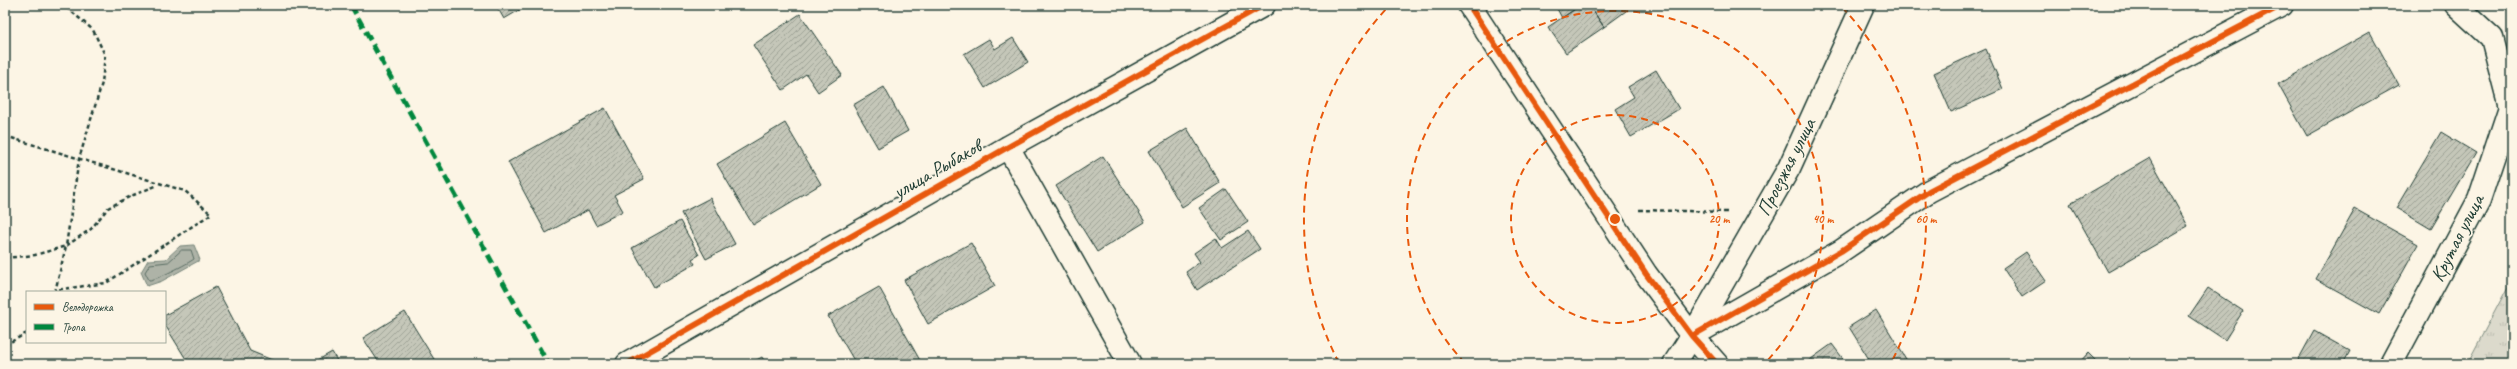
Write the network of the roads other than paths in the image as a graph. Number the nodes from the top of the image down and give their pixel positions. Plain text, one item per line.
1 (1264, 5) edge
2 (1469, 5) edge
3 (1863, 5) edge
4 (2282, 5) edge
5 (2456, 5) edge
6 (1008, 147) junction
7 (1692, 336) junction
8 (627, 364) edge
9 (1130, 364) edge
10 (1674, 364) edge
11 (1717, 364) edge
12 (2391, 364) edge

1 - 6 street, улица Рыбаков
2 - 7 street
3 - 7 street, Проезжая улица
4 - 7 street
5 - 12 street, Крутая улица
6 - 8 street, улица Рыбаков
6 - 9 street
7 - 10 street, Проезжая улица
7 - 11 street

